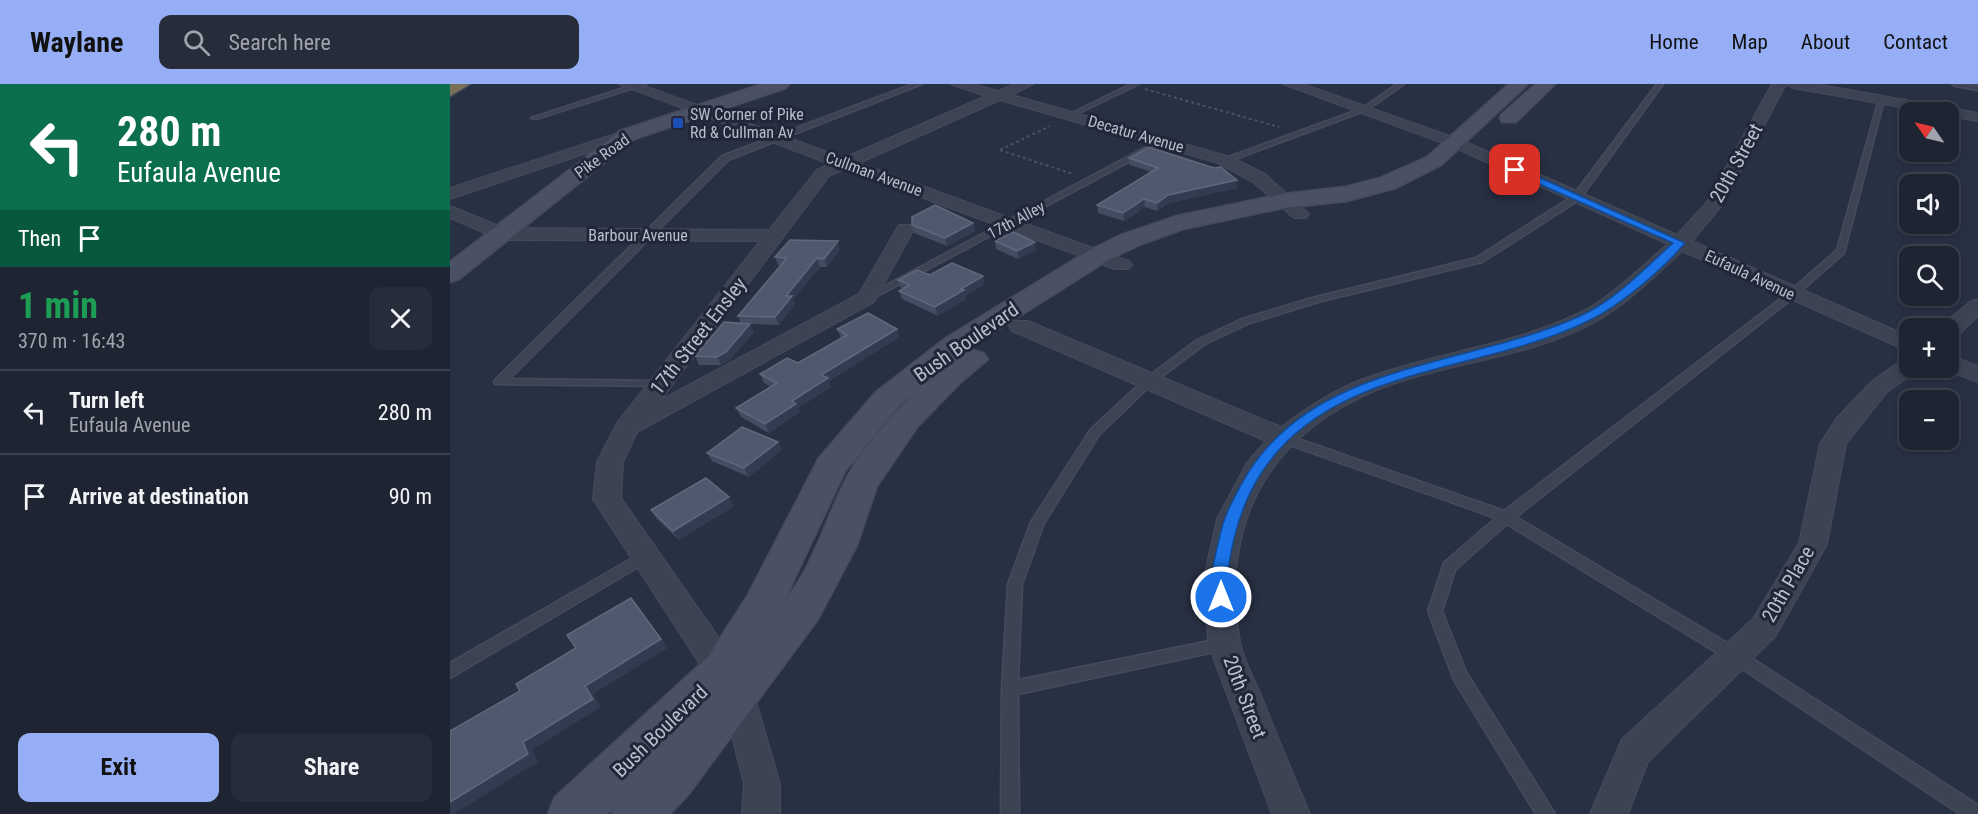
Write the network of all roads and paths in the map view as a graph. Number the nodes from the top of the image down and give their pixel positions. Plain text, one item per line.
1 (461, 84) edge
2 (780, 84) edge
3 (919, 84) edge
4 (958, 84) edge
5 (1026, 84) edge
6 (1290, 84) edge
7 (1401, 84) edge
8 (1519, 84) edge
9 (1546, 84) edge
10 (1660, 84) edge
11 (1779, 84) edge
12 (1793, 84) edge
13 (1955, 84) edge
14 (635, 85) edge
15 (1134, 85) edge
16 (1978, 88) edge
17 (450, 91) edge
18 (999, 96) junction
19 (1881, 100) junction
20 (1365, 109) junction
21 (700, 111) junction
22 (1071, 115) junction
23 (1978, 117) edge
24 (534, 118) dead end
25 (1301, 133) junction
26 (627, 135) junction
27 (778, 139) junction
28 (1164, 141) junction
29 (1465, 147) junction
30 (1224, 160) junction
31 (843, 162) junction
32 (1091, 180) junction
33 (450, 194) edge
34 (1576, 198) junction
35 (1292, 207) junction
36 (450, 211) edge
37 (1010, 223) junction
38 (904, 229) dead end
39 (501, 234) junction
40 (646, 234) junction
41 (774, 236) junction
42 (1680, 243) junction
43 (1111, 260) junction
44 (450, 274) edge
45 (1791, 295) junction
46 (867, 298) junction
47 (1978, 306) edge
48 (1959, 322) edge
49 (1020, 326) junction
50 (1899, 340) edge
51 (1959, 367) edge
52 (1899, 373) edge
53 (1978, 375) edge
54 (1149, 381) junction
55 (661, 384) junction
56 (626, 429) junction
57 (1283, 438) junction
58 (1506, 517) junction
59 (645, 556) junction
60 (1224, 644) junction
61 (1734, 655) junction
62 (450, 671) edge
63 (731, 682) junction
64 (1010, 689) junction
65 (572, 814) edge
66 (636, 814) edge
67 (761, 814) edge
68 (1010, 814) edge
69 (1291, 814) edge
70 (1546, 814) edge
71 (1609, 814) edge
72 (1976, 814) edge

1 - 17 highway
2 - 21 main road, Pike Road
3 - 27 lane
4 - 18 street, Decatur Avenue
5 - 18 street, 17th Street Ensley
6 - 20 street, Eufaula Avenue
7 - 20 lane
8 - 29 main road, Bush Boulevard
9 - 29 main road, Bush Boulevard
10 - 34 lane
11 - 42 street, 20th Street
12 - 19 street
13 - 16 lane
14 - 21 street, Cullman Avenue
14 - 24 lane
15 - 22 lane
15 - 25 path
18 - 22 street, Decatur Avenue
18 - 31 street, 17th Street Ensley
19 - 23 street
19 - 45 lane
20 - 25 lane
20 - 29 street, Eufaula Avenue
21 - 26 main road, Pike Road
21 - 27 street, Cullman Avenue
22 - 28 street, Decatur Avenue
22 - 32 path
25 - 30 lane
26 - 33 street
26 - 39 main road, Pike Road
27 - 31 street, Cullman Avenue
27 - 40 lane
28 - 30 street, Decatur Avenue
28 - 32 lane, 17th Alley
29 - 34 street, Eufaula Avenue
29 - 35 main road, Bush Boulevard
30 - 35 street, Decatur Avenue
31 - 37 street, Cullman Avenue
31 - 41 street, 17th Street Ensley
32 - 37 lane, 17th Alley
34 - 42 street, Eufaula Avenue
34 - 54 lane
35 - 43 main road, Bush Boulevard
36 - 39 street
37 - 43 street, Cullman Avenue
37 - 46 lane, 17th Alley
38 - 46 street
39 - 40 street, Barbour Avenue
39 - 44 main road, Pike Road
40 - 41 street, Barbour Avenue
40 - 55 lane
41 - 55 street, 17th Street Ensley
42 - 45 street, Eufaula Avenue
42 - 57 street, 20th Street
43 - 49 main road, Bush Boulevard
43 - 63 main road, Bush Boulevard
45 - 50 street, Eufaula Avenue
45 - 58 lane
46 - 56 street, 17th Alley
47 - 48 street
49 - 54 street
49 - 63 main road, Bush Boulevard
51 - 53 street
52 - 61 street, 20th Place
54 - 57 street
54 - 64 lane
55 - 56 street, 17th Street Ensley
56 - 59 street, 17th Street Ensley
57 - 58 lane
57 - 60 street, 20th Street
58 - 61 lane
58 - 70 lane
59 - 62 lane
59 - 63 street, 17th Street Ensley
60 - 64 lane
60 - 69 street, 20th Street
61 - 71 street, 20th Place
61 - 72 lane
63 - 65 main road, Bush Boulevard
63 - 66 main road, Bush Boulevard
63 - 67 street
64 - 68 lane

